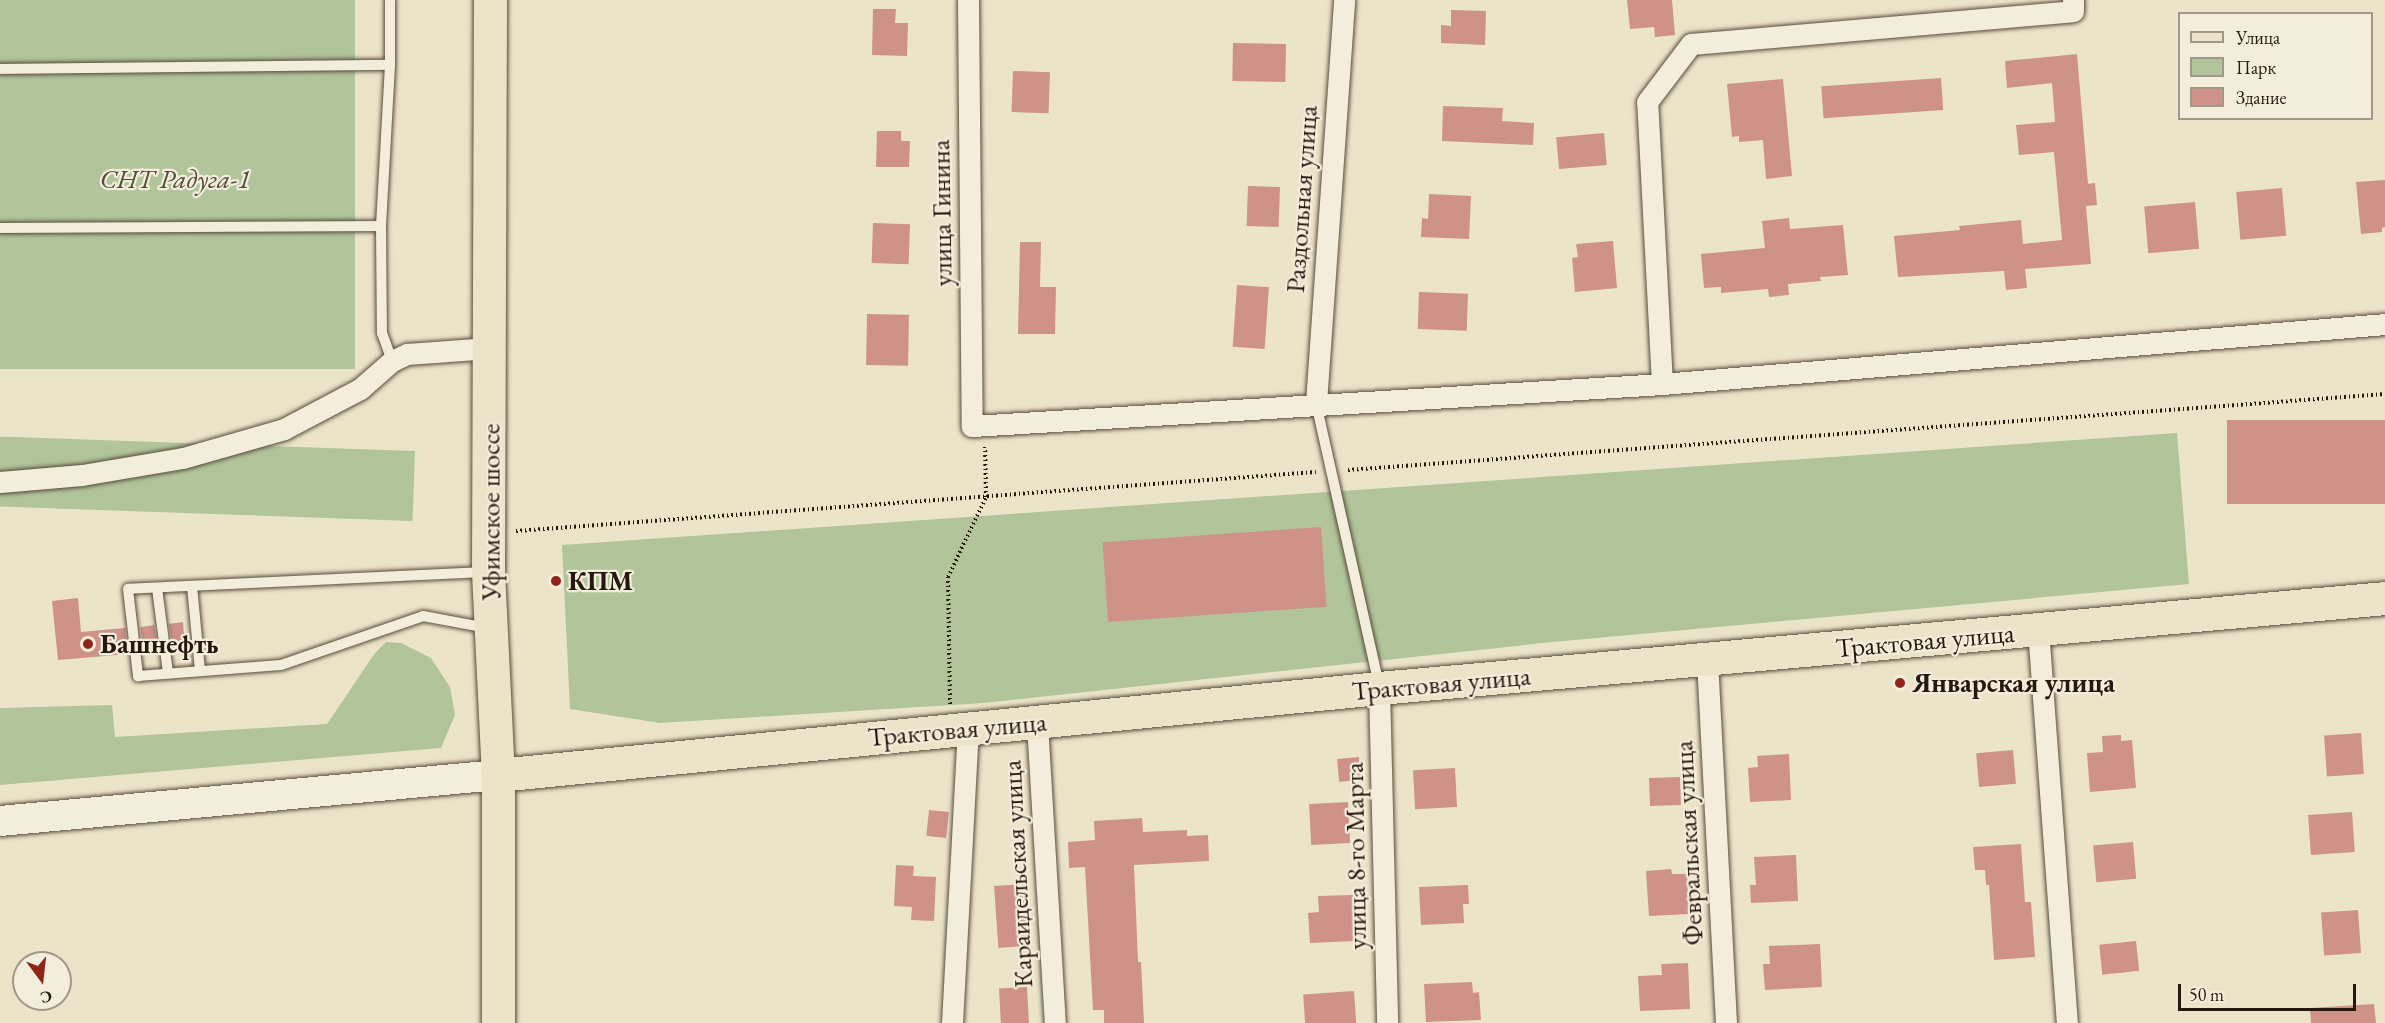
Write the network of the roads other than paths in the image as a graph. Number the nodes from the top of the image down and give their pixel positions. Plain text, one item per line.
1 (390, 0) edge
2 (490, 0) edge
3 (968, 0) edge
4 (1344, 0) edge
5 (2073, 0) edge
6 (390, 65) junction
7 (0, 69) edge
8 (381, 226) junction
9 (0, 228) edge
10 (2385, 324) edge
11 (490, 348) junction
12 (392, 361) junction
13 (1662, 384) junction
14 (1316, 403) junction
15 (0, 482) edge
16 (488, 572) junction
17 (192, 586) junction
18 (157, 588) junction
19 (2385, 598) edge
20 (491, 628) junction
21 (2038, 629) junction
22 (1707, 660) junction
23 (200, 671) junction
24 (168, 673) junction
25 (1379, 688) junction
26 (1037, 723) junction
27 (959, 728) junction
28 (498, 775) junction
29 (0, 821) edge
30 (498, 1023) edge
31 (952, 1023) edge
32 (1055, 1023) edge
33 (1387, 1023) edge
34 (1726, 1023) edge
35 (2067, 1023) edge

1 - 6 lane
2 - 11 main road, Уфимское шоссе
3 - 14 street, улица Гинина
4 - 14 street, Раздольная улица
5 - 13 street
6 - 7 lane
6 - 8 lane
8 - 9 lane
8 - 12 lane
10 - 13 street
11 - 12 street
11 - 16 main road, Уфимское шоссе
12 - 15 street
13 - 14 street
14 - 25 lane
16 - 17 lane
16 - 20 main road, Уфимское шоссе
17 - 18 lane
17 - 23 lane
18 - 24 lane
18 - 24 lane
19 - 21 main road, Трактовая улица
20 - 23 lane
20 - 28 main road, Уфимское шоссе
21 - 22 main road, Трактовая улица
21 - 35 street
22 - 25 main road, Трактовая улица
22 - 34 street, Февральская улица
23 - 24 lane
25 - 26 main road, Трактовая улица
25 - 33 street, улица 8-го Марта
26 - 27 main road, Трактовая улица
26 - 32 street, Караидельская улица
27 - 28 main road, Трактовая улица
27 - 31 street
28 - 29 main road
28 - 30 main road, Уфимское шоссе

